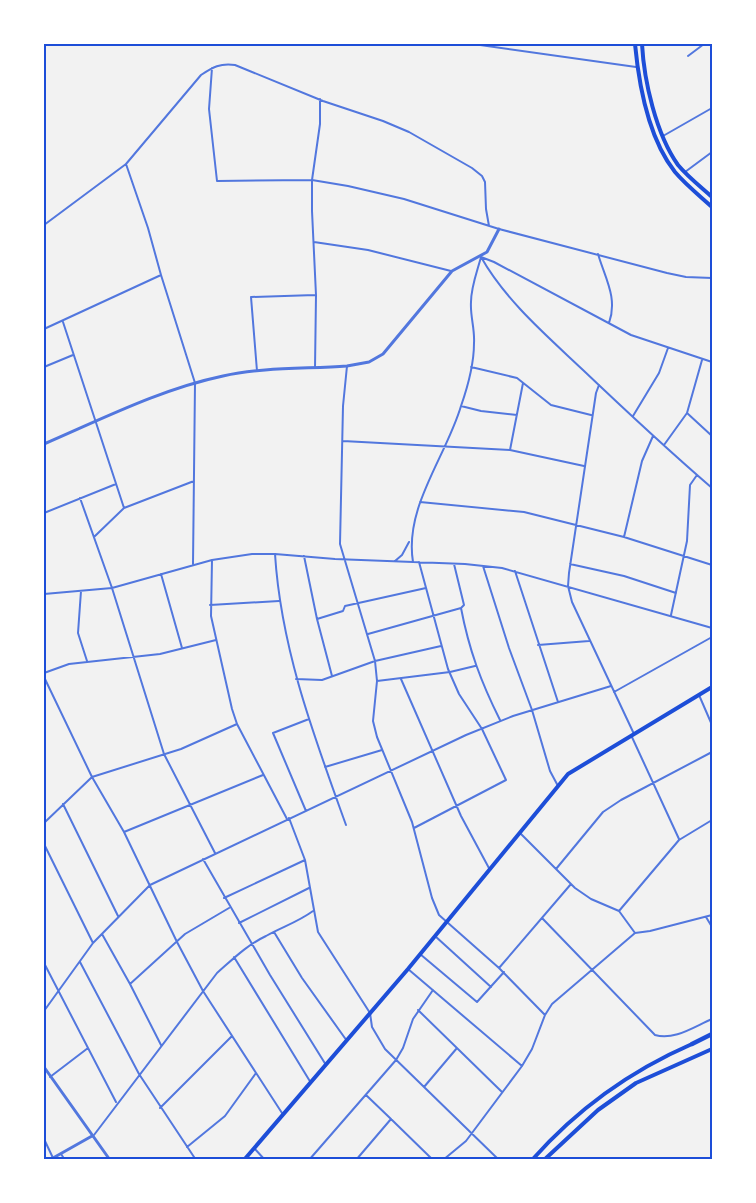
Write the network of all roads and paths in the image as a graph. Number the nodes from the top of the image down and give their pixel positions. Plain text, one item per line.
1 (472, 44) edge
2 (635, 44) edge
3 (642, 44) edge
4 (706, 44) edge
5 (712, 45) edge
6 (688, 56) dead end
7 (638, 67) junction
8 (212, 68) junction
9 (320, 99) junction
10 (712, 108) edge
11 (708, 111) junction
12 (712, 113) edge
13 (662, 136) junction
14 (712, 152) edge
15 (126, 164) junction
16 (685, 172) junction
17 (312, 180) junction
18 (712, 197) edge
19 (712, 207) edge
20 (44, 225) edge
21 (489, 226) junction
22 (499, 229) junction
23 (314, 242) junction
24 (598, 254) junction
25 (481, 257) junction
26 (452, 272) junction
27 (161, 275) junction
28 (712, 278) edge
29 (316, 296) junction
30 (62, 321) junction
31 (609, 323) junction
32 (44, 329) edge
33 (668, 348) junction
34 (73, 355) junction
35 (702, 360) junction
36 (712, 362) edge
37 (346, 366) junction
38 (44, 367) edge
39 (471, 367) junction
40 (315, 368) junction
41 (257, 371) junction
42 (195, 383) junction
43 (524, 383) junction
44 (599, 385) junction
45 (461, 406) junction
46 (687, 413) junction
47 (517, 415) junction
48 (593, 415) junction
49 (633, 416) junction
50 (95, 422) junction
51 (654, 436) junction
52 (712, 436) edge
53 (343, 441) junction
54 (44, 444) edge
55 (447, 445) junction
56 (664, 445) junction
57 (510, 450) junction
58 (585, 466) junction
59 (698, 475) junction
60 (194, 482) junction
61 (116, 483) junction
62 (712, 488) edge
63 (80, 498) junction
64 (420, 502) junction
65 (124, 508) junction
66 (44, 513) edge
67 (576, 524) junction
68 (94, 537) junction
69 (624, 537) junction
70 (411, 540) junction
71 (275, 554) junction
72 (304, 556) junction
73 (684, 557) junction
74 (344, 559) junction
75 (212, 560) junction
76 (395, 561) junction
77 (413, 562) junction
78 (420, 562) junction
79 (193, 564) junction
80 (454, 564) junction
81 (570, 564) junction
82 (712, 565) edge
83 (483, 566) junction
84 (514, 571) junction
85 (161, 574) junction
86 (568, 586) junction
87 (112, 588) junction
88 (426, 588) junction
89 (81, 591) junction
90 (44, 594) edge
91 (676, 594) junction
92 (279, 601) junction
93 (358, 602) junction
94 (210, 605) junction
95 (460, 608) junction
96 (434, 615) junction
97 (671, 616) junction
98 (317, 619) junction
99 (712, 628) edge
100 (368, 634) junction
101 (712, 637) edge
102 (216, 640) junction
103 (590, 641) junction
104 (538, 645) junction
105 (442, 646) junction
106 (182, 648) junction
107 (133, 657) junction
108 (375, 661) junction
109 (87, 662) junction
110 (475, 666) junction
111 (450, 672) junction
112 (44, 675) edge
113 (333, 677) junction
114 (296, 679) junction
115 (401, 679) junction
116 (377, 681) junction
117 (611, 686) junction
118 (712, 687) edge
119 (614, 692) junction
120 (699, 695) junction
121 (558, 702) junction
122 (532, 710) junction
123 (309, 719) junction
124 (501, 721) junction
125 (237, 724) junction
126 (712, 725) edge
127 (482, 729) junction
128 (632, 734) junction
129 (383, 749) junction
130 (431, 752) junction
131 (712, 752) edge
132 (164, 754) junction
133 (325, 767) junction
134 (392, 771) junction
135 (264, 774) junction
136 (93, 777) junction
137 (653, 784) junction
138 (558, 786) junction
139 (336, 796) junction
140 (63, 804) junction
141 (189, 804) junction
142 (456, 807) junction
143 (306, 811) junction
144 (288, 819) junction
145 (712, 820) edge
146 (44, 822) edge
147 (346, 825) dead end
148 (414, 828) junction
149 (124, 832) junction
150 (519, 832) junction
151 (679, 840) junction
152 (44, 844) edge
153 (215, 853) junction
154 (202, 859) junction
155 (305, 860) junction
156 (556, 869) junction
157 (490, 870) junction
158 (150, 885) junction
159 (570, 885) junction
160 (310, 887) junction
161 (224, 898) junction
162 (229, 908) junction
163 (313, 911) junction
164 (619, 912) junction
165 (712, 915) edge
166 (118, 916) junction
167 (706, 917) junction
168 (542, 918) junction
169 (447, 922) junction
170 (239, 923) junction
171 (712, 927) edge
172 (274, 932) junction
173 (635, 933) junction
174 (102, 934) junction
175 (435, 936) junction
176 (177, 942) junction
177 (93, 943) junction
178 (252, 944) junction
179 (420, 954) junction
180 (234, 957) junction
181 (80, 962) junction
182 (44, 963) edge
183 (500, 968) junction
184 (408, 969) junction
185 (592, 969) junction
186 (504, 972) junction
187 (130, 984) junction
188 (490, 987) junction
189 (433, 990) junction
190 (203, 991) junction
191 (58, 992) junction
192 (418, 1010) junction
193 (44, 1011) edge
194 (370, 1013) junction
195 (545, 1015) junction
196 (712, 1019) edge
197 (712, 1035) edge
198 (232, 1036) junction
199 (347, 1041) junction
200 (692, 1044) joint
201 (161, 1045) junction
202 (457, 1047) junction
203 (88, 1048) junction
204 (712, 1049) edge
205 (396, 1060) junction
206 (327, 1065) junction
207 (522, 1066) junction
208 (44, 1067) edge
209 (256, 1073) junction
210 (140, 1074) junction
211 (44, 1076) edge
212 (49, 1076) junction
213 (311, 1083) junction
214 (424, 1087) junction
215 (502, 1092) junction
216 (366, 1095) junction
217 (117, 1103) junction
218 (160, 1108) junction
219 (284, 1115) junction
220 (391, 1119) junction
221 (472, 1134) junction
222 (92, 1136) junction
223 (44, 1139) edge
224 (187, 1147) junction
225 (254, 1148) junction
226 (61, 1154) junction
227 (53, 1159) edge
228 (47, 1160) edge
229 (65, 1160) edge
230 (110, 1160) edge
231 (196, 1160) edge
232 (244, 1160) edge
233 (265, 1160) edge
234 (309, 1160) edge
235 (356, 1160) edge
236 (433, 1160) edge
237 (443, 1160) edge
238 (499, 1160) edge
239 (532, 1160) edge
240 (544, 1160) edge

1 - 7 street
2 - 7 main road
3 - 13 main road
4 - 5 street
4 - 6 street
7 - 19 main road
8 - 9 street
8 - 15 street
8 - 17 street
9 - 17 street
9 - 21 street
10 - 11 street
11 - 12 street
11 - 13 street
13 - 16 main road
14 - 16 street
15 - 20 street
15 - 27 street
16 - 18 main road
17 - 21 street
17 - 23 street
21 - 22 street
22 - 24 street
22 - 25 street
23 - 26 street
23 - 29 street
24 - 28 street
24 - 31 street
25 - 26 street
25 - 31 street
25 - 39 street
25 - 44 street
26 - 37 street
27 - 30 street
27 - 42 street
29 - 40 street
29 - 41 street
30 - 32 street
30 - 34 street
31 - 33 street
33 - 35 street
33 - 49 street
34 - 38 street
34 - 50 street
35 - 36 street
35 - 46 street
37 - 40 street
37 - 53 street
39 - 43 street
39 - 45 street
40 - 41 street
41 - 42 street
42 - 50 street
42 - 60 street
43 - 47 street
43 - 48 street
44 - 48 street
44 - 49 street
45 - 47 street
45 - 55 street
46 - 52 street
46 - 56 street
47 - 57 street
48 - 58 street
49 - 51 street
50 - 54 street
50 - 61 street
51 - 56 street
51 - 69 street
53 - 55 street
53 - 74 street
55 - 57 street
55 - 64 street
56 - 59 street
57 - 58 street
58 - 67 street
59 - 62 street
59 - 73 street
60 - 65 street
60 - 79 street
61 - 63 street
61 - 65 street
63 - 66 street
63 - 68 street
64 - 67 street
64 - 70 street
65 - 68 street
67 - 69 street
67 - 81 street
68 - 87 street
69 - 73 street
70 - 76 street
70 - 77 street
71 - 72 street
71 - 75 street
71 - 92 street
72 - 74 street
72 - 98 street
73 - 82 street
73 - 91 street
74 - 76 street
74 - 93 street
75 - 79 street
75 - 94 street
76 - 77 street
77 - 78 street
78 - 80 street
78 - 88 street
79 - 85 street
80 - 83 street
80 - 95 street
81 - 86 street
81 - 91 street
83 - 84 street
83 - 122 street
84 - 86 street
84 - 104 street
85 - 87 street
85 - 106 street
86 - 97 street
86 - 103 street
87 - 89 street
87 - 107 street
88 - 93 street
88 - 96 street
89 - 90 street
89 - 109 street
91 - 97 street
92 - 94 street
92 - 114 street
93 - 98 street
93 - 100 street
94 - 102 street
95 - 96 street
95 - 110 street
96 - 100 street
96 - 105 street
97 - 99 street
98 - 113 street
100 - 108 street
101 - 119 street
102 - 106 street
102 - 125 street
103 - 104 street
103 - 117 street
104 - 121 street
105 - 108 street
105 - 111 street
106 - 107 street
107 - 109 street
107 - 132 street
108 - 113 street
108 - 116 street
109 - 112 street
110 - 111 street
110 - 124 street
111 - 115 street
111 - 127 street
112 - 136 street
113 - 114 street
114 - 123 street
115 - 116 street
115 - 130 street
116 - 129 street
117 - 119 street
117 - 121 street
118 - 120 main road
119 - 128 street
120 - 126 street
120 - 128 main road
121 - 122 street
122 - 124 street
122 - 138 street
123 - 133 street
123 - 143 street
124 - 127 street
125 - 132 street
125 - 135 street
127 - 130 street
127 - 142 street
128 - 137 street
128 - 138 main road
129 - 133 street
129 - 134 street
130 - 134 street
130 - 142 street
131 - 137 street
132 - 136 street
132 - 141 street
133 - 139 street
134 - 139 street
134 - 148 street
135 - 141 street
135 - 144 street
136 - 140 street
136 - 149 street
137 - 151 street
137 - 156 street
138 - 150 main road
139 - 143 street
139 - 147 street
140 - 146 street
140 - 166 street
141 - 149 street
141 - 153 street
142 - 148 street
142 - 157 street
143 - 144 street
144 - 153 street
144 - 155 street
145 - 151 street
148 - 169 street
149 - 158 street
150 - 156 street
150 - 157 main road
151 - 164 street
152 - 177 street
153 - 154 street
154 - 158 street
154 - 161 street
155 - 160 street
155 - 161 street
156 - 159 street
157 - 169 main road
158 - 166 street
158 - 176 street
159 - 164 street
159 - 168 street
160 - 163 street
160 - 170 street
161 - 162 street
162 - 170 street
162 - 176 street
163 - 172 street
163 - 194 street
164 - 173 street
165 - 167 street
166 - 174 street
167 - 171 street
167 - 173 street
168 - 183 street
168 - 185 street
169 - 175 main road
169 - 183 street
170 - 178 street
172 - 178 street
172 - 199 street
173 - 185 street
174 - 177 street
174 - 187 street
175 - 179 main road
175 - 188 street
176 - 187 street
176 - 190 street
177 - 181 street
178 - 180 street
178 - 206 street
179 - 184 main road
179 - 188 street
180 - 190 street
180 - 213 street
181 - 191 street
181 - 210 street
182 - 191 street
183 - 186 street
184 - 189 street
184 - 194 main road
185 - 195 street
185 - 196 street
186 - 188 street
186 - 195 street
187 - 201 street
189 - 192 street
189 - 207 street
190 - 198 street
190 - 201 street
191 - 193 street
191 - 203 street
192 - 202 street
192 - 205 street
194 - 199 main road
194 - 205 street
195 - 207 street
197 - 200 highway
198 - 209 street
198 - 218 street
199 - 206 main road
200 - 239 main road
201 - 210 street
202 - 214 street
202 - 215 street
203 - 212 street
203 - 217 street
204 - 240 main road
205 - 214 street
205 - 216 street
206 - 213 main road
207 - 215 street
208 - 212 street
209 - 219 street
209 - 224 street
210 - 217 street
210 - 218 street
211 - 212 street
212 - 222 street
213 - 219 main road
214 - 221 street
215 - 221 street
216 - 220 street
216 - 234 street
217 - 222 street
218 - 224 street
219 - 225 main road
220 - 235 street
220 - 236 street
221 - 237 street
221 - 238 street
222 - 226 street
222 - 230 street
223 - 227 street
224 - 231 street
225 - 232 main road
225 - 233 street
226 - 227 street
226 - 229 street
227 - 228 street

